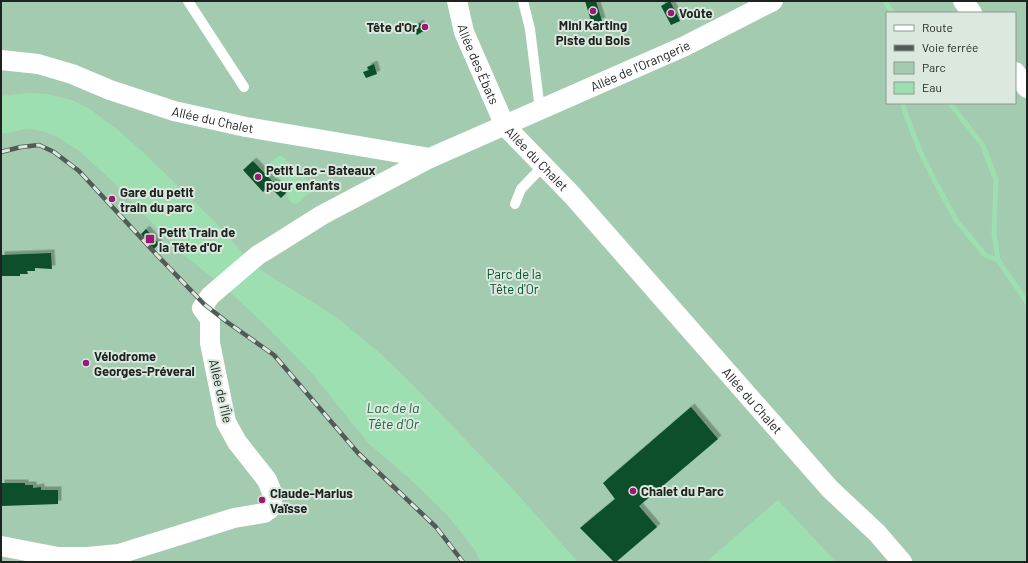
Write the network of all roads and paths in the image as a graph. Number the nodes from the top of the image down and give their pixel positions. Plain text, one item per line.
1 (188, 1) edge
2 (457, 1) edge
3 (523, 1) edge
4 (773, 1) edge
5 (963, 1) edge
6 (971, 12) edge
7 (1, 60) edge
8 (1016, 73) edge
9 (244, 87) dead end
10 (1027, 88) edge
11 (540, 110) junction
12 (505, 126) junction
13 (430, 158) junction
14 (543, 166) junction
15 (515, 204) dead end
16 (1, 546) edge
17 (902, 562) edge

1 - 9 lane
2 - 12 street, Allée des Ébats
3 - 11 lane
4 - 11 street, Allée de l'Orangerie
5 - 6 street
7 - 13 street, Allée du Chalet
8 - 10 street
11 - 12 street, Allée de l'Orangerie
12 - 13 street, Allée du Chalet
12 - 14 street, Allée du Chalet
13 - 16 street, Allée de l'Île
14 - 15 lane
14 - 17 street, Allée du Chalet

